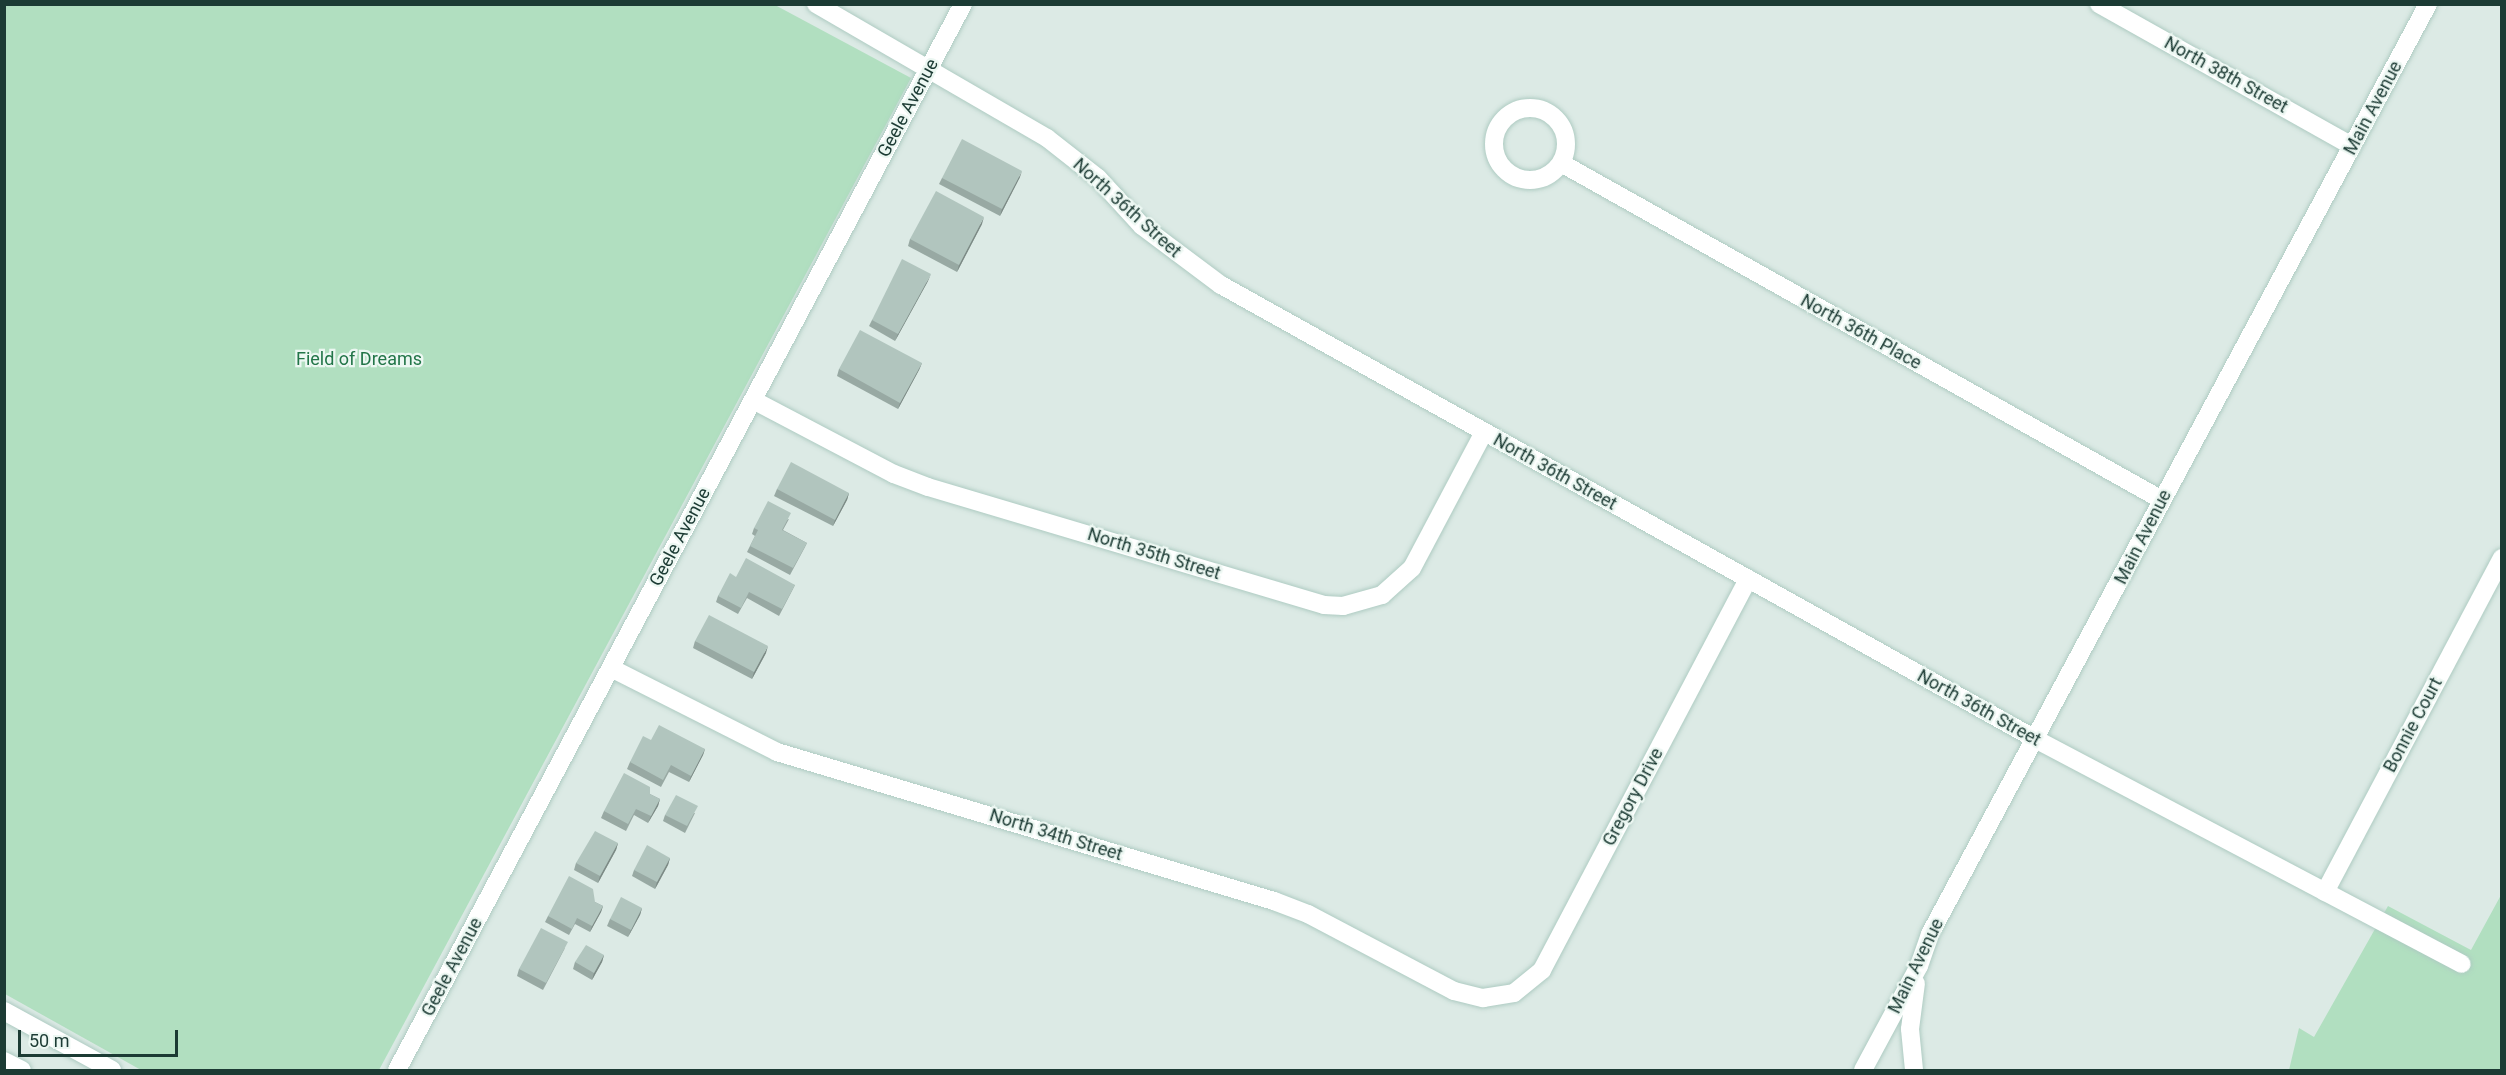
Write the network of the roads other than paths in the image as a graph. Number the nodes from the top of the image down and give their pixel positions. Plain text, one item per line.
1 (816, 4) edge
2 (963, 4) edge
3 (2099, 4) edge
4 (2428, 4) edge
5 (930, 68) junction
6 (2352, 146) junction
7 (1561, 163) dead end
8 (753, 400) junction
9 (1484, 432) junction
10 (2162, 500) junction
11 (2502, 558) edge
12 (1748, 579) junction
13 (611, 668) junction
14 (2037, 740) junction
15 (2325, 892) junction
16 (2461, 964) dead end
17 (1919, 966) junction
18 (1501, 997) joint
19 (4, 1011) edge
20 (4, 1061) edge
21 (22, 1071) edge
22 (112, 1071) edge
23 (397, 1071) edge
24 (1863, 1071) edge
25 (1914, 1071) edge

1 - 5 street, North 36th Street
2 - 5 street, Geele Avenue
3 - 6 street, North 38th Street
4 - 6 street, Main Avenue
5 - 8 street, Geele Avenue
5 - 9 street, North 36th Street
6 - 10 street, Main Avenue
7 - 10 street, North 36th Place
8 - 9 street, North 35th Street
8 - 13 street, Geele Avenue
9 - 12 street, North 36th Street
10 - 14 street, Main Avenue
11 - 15 street, Bonnie Court
12 - 14 street, North 36th Street
12 - 18 street, Gregory Drive
13 - 18 street, North 34th Street
13 - 23 street, Geele Avenue
14 - 15 street, North 36th Street
14 - 17 street, Main Avenue
15 - 16 street, North 36th Street
17 - 24 street, Main Avenue
17 - 25 street
19 - 22 street
20 - 21 street

